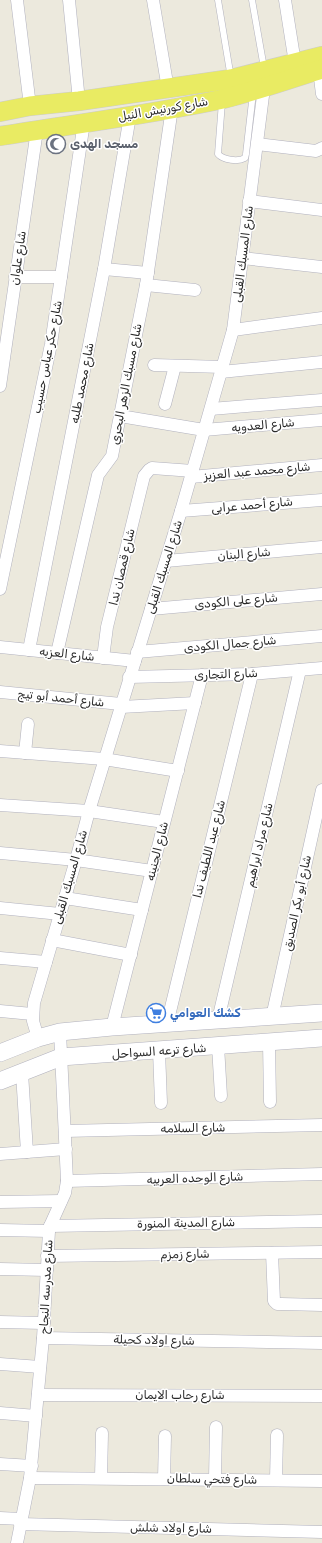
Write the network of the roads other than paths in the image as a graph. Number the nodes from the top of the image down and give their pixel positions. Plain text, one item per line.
1 (17, 0) edge
2 (69, 0) edge
3 (153, 0) edge
4 (218, 0) edge
5 (252, 0) edge
6 (285, 0) edge
7 (295, 63) junction
8 (321, 65) edge
9 (231, 79) junction
10 (260, 83) junction
11 (168, 89) junction
12 (322, 94) edge
13 (222, 98) junction
14 (78, 102) junction
15 (30, 106) junction
16 (172, 108) junction
17 (0, 112) edge
18 (130, 116) junction
19 (84, 122) junction
20 (36, 130) junction
21 (0, 136) edge
22 (257, 144) junction
23 (322, 148) edge
24 (250, 201) junction
25 (322, 210) edge
26 (242, 258) junction
27 (322, 267) edge
28 (104, 269) junction
29 (148, 273) junction
30 (15, 277) junction
31 (61, 277) junction
32 (146, 285) junction
33 (195, 290) dead end
34 (322, 318) edge
35 (233, 330) junction
36 (322, 362) edge
37 (154, 365) dead end
38 (175, 366) junction
39 (222, 370) junction
40 (0, 386) edge
41 (322, 400) edge
42 (165, 404) dead end
43 (211, 409) junction
44 (120, 416) junction
45 (322, 420) edge
46 (204, 430) junction
47 (322, 466) edge
48 (192, 474) junction
49 (144, 476) joint
50 (322, 500) edge
51 (181, 511) junction
52 (322, 547) edge
53 (166, 561) junction
54 (0, 589) edge
55 (322, 594) edge
56 (151, 609) junction
57 (322, 636) edge
58 (0, 647) edge
59 (29, 650) junction
60 (57, 653) junction
61 (136, 657) junction
62 (103, 658) junction
63 (322, 668) edge
64 (300, 670) junction
65 (252, 674) junction
66 (202, 675) junction
67 (129, 677) junction
68 (0, 692) edge
69 (195, 703) junction
70 (121, 705) junction
71 (28, 724) dead end
72 (0, 750) edge
73 (25, 753) junction
74 (104, 759) junction
75 (178, 771) junction
76 (322, 790) edge
77 (0, 804) edge
78 (89, 811) junction
79 (164, 822) junction
80 (0, 853) edge
81 (76, 860) junction
82 (152, 871) junction
83 (65, 898) junction
84 (0, 908) edge
85 (142, 910) junction
86 (60, 914) junction
87 (52, 940) junction
88 (130, 955) junction
89 (0, 958) edge
90 (46, 962) junction
91 (0, 1011) edge
92 (32, 1014) junction
93 (315, 1014) edge
94 (272, 1017) junction
95 (218, 1020) junction
96 (167, 1024) junction
97 (112, 1027) junction
98 (60, 1032) junction
99 (38, 1038) junction
100 (316, 1039) edge
101 (269, 1042) junction
102 (218, 1046) junction
103 (159, 1051) junction
104 (0, 1053) edge
105 (61, 1057) junction
106 (22, 1072) junction
107 (0, 1081) edge
108 (221, 1096) dead end
109 (270, 1102) dead end
110 (161, 1103) dead end
111 (322, 1125) edge
112 (65, 1131) junction
113 (66, 1149) junction
114 (27, 1152) junction
115 (0, 1154) edge
116 (322, 1174) edge
117 (67, 1181) junction
118 (61, 1201) junction
119 (0, 1202) edge
120 (322, 1221) edge
121 (50, 1228) junction
122 (0, 1230) edge
123 (322, 1252) edge
124 (272, 1253) junction
125 (47, 1256) junction
126 (0, 1269) edge
127 (47, 1270) junction
128 (322, 1305) edge
129 (0, 1322) edge
130 (44, 1323) junction
131 (43, 1338) junction
132 (322, 1342) edge
133 (0, 1364) edge
134 (40, 1367) junction
135 (38, 1395) junction
136 (322, 1396) edge
137 (0, 1413) edge
138 (36, 1416) junction
139 (216, 1427) dead end
140 (102, 1433) dead end
141 (277, 1435) dead end
142 (165, 1436) dead end
143 (0, 1464) edge
144 (31, 1472) junction
145 (101, 1478) junction
146 (164, 1479) junction
147 (215, 1479) junction
148 (276, 1480) junction
149 (322, 1481) edge
150 (0, 1518) edge
151 (21, 1522) junction
152 (322, 1532) edge
153 (17, 1543) edge

1 - 15 street
2 - 14 street
3 - 11 street
4 - 9 lane
5 - 10 lane
6 - 7 street
7 - 8 main road, شارع كورنيش النيل
7 - 10 main road, شارع كورنيش النيل
8 - 10 main road, شارع كورنيش النيل
8 - 12 street
9 - 10 main road, شارع كورنيش النيل
9 - 11 main road, شارع كورنيش النيل
10 - 13 main road, شارع كورنيش النيل
10 - 13 lane
10 - 22 street, شارع المسبك القبلى
11 - 14 main road, شارع كورنيش النيل
13 - 16 main road, شارع كورنيش النيل
14 - 15 main road, شارع كورنيش النيل
15 - 17 main road, شارع كورنيش النيل
16 - 18 main road, شارع كورنيش النيل
16 - 29 street, شارع مسبك الزهر البحري
18 - 19 main road, شارع كورنيش النيل
18 - 28 street, شارع محمد طلبه
19 - 20 main road, شارع كورنيش النيل
19 - 31 street, شارع حكر عباس حسيب
20 - 21 main road, شارع كورنيش النيل
20 - 30 street, شارع علوان
22 - 23 street
22 - 24 street, شارع المسبك القبلى
24 - 25 street
24 - 26 street, شارع المسبك القبلى
26 - 27 street
26 - 35 street, شارع المسبك القبلى
28 - 29 street
28 - 59 street, شارع محمد طلبه
29 - 32 street, شارع مسبك الزهر البحري
30 - 31 street
30 - 40 street, شارع علوان
31 - 54 street, شارع حكر عباس حسيب
32 - 33 street
32 - 44 street, شارع مسبك الزهر البحري
34 - 35 street
35 - 39 street, شارع المسبك القبلى
36 - 39 street
37 - 38 street
38 - 39 street
38 - 42 street
39 - 43 street, شارع المسبك القبلى
41 - 43 street
43 - 46 street, شارع المسبك القبلى
44 - 46 street, شارع العدويه
44 - 60 street, شارع مسبك الزهر البحري
45 - 46 street, شارع العدويه
46 - 48 street, شارع المسبك القبلى
47 - 48 street, شارع محمد عبد العزيز
48 - 49 street, شارع محمد عبد العزيز
48 - 51 street, شارع المسبك القبلى
49 - 62 street, شارع قمصان ندا
50 - 51 street, شارع أحمد عرابى
51 - 53 street, شارع المسبك القبلى
52 - 53 street, شارع البنان
53 - 56 street, شارع المسبك القبلى
55 - 56 street, شارع على الكودى
56 - 61 street, شارع المسبك القبلى
57 - 61 street, شارع جمال الكودى
58 - 59 street, شارع العزبه
59 - 60 street, شارع العزبه
60 - 62 street, شارع العزبه
61 - 62 street, شارع العزبه
61 - 67 street, شارع المسبك القبلى
63 - 64 street, شارع التجارى
64 - 65 street, شارع التجارى
64 - 95 street, شارع مراد ابراهيم
65 - 66 street, شارع التجارى
65 - 96 street, شارع عبد اللطيف ندا
66 - 67 street, شارع التجارى
66 - 69 street, شارع الجنينه
67 - 70 street, شارع المسبك القبلى
68 - 70 street, شارع أحمد أبو تيج
69 - 70 street, شارع أحمد أبو تيج
69 - 75 street, شارع الجنينه
70 - 74 street, شارع المسبك القبلى
71 - 73 street
72 - 73 street
73 - 74 street
74 - 75 street
74 - 78 street, شارع المسبك القبلى
75 - 79 street, شارع الجنينه
76 - 94 street, شارع أبو بكر الصديق
77 - 78 street
78 - 79 street
78 - 81 street, شارع المسبك القبلى
79 - 82 street, شارع الجنينه
80 - 81 street
81 - 82 street
81 - 83 street, شارع المسبك القبلى
82 - 85 street, شارع الجنينه
83 - 85 street
83 - 86 street, شارع المسبك القبلى
84 - 86 street
85 - 88 street, شارع الجنينه
86 - 87 street, شارع المسبك القبلى
87 - 88 street
87 - 90 street, شارع المسبك القبلى
88 - 97 street, شارع الجنينه
89 - 90 street
90 - 92 street, شارع المسبك القبلى
91 - 92 street
92 - 99 street, شارع المسبك القبلى
93 - 94 main road
93 - 100 main road
94 - 95 main road
95 - 96 main road
96 - 97 main road
97 - 98 main road
98 - 99 main road
98 - 105 street, شارع مدرسه النجاح
99 - 104 main road
100 - 101 main road, شارع ترعه السواحل
101 - 102 main road, شارع ترعه السواحل
101 - 109 street
102 - 103 main road, شارع ترعه السواحل
102 - 108 street
103 - 105 main road, شارع ترعه السواحل
103 - 110 street
105 - 106 main road, شارع ترعه السواحل
105 - 112 street, شارع مدرسه النجاح
106 - 107 main road, شارع ترعه السواحل
106 - 114 street
111 - 112 street, شارع السلامه
112 - 113 street, شارع مدرسه النجاح
113 - 114 street
113 - 117 street, شارع مدرسه النجاح
114 - 115 street
116 - 117 street, شارع الوحده العربيه
117 - 118 street, شارع مدرسه النجاح
118 - 119 street
118 - 121 street, شارع مدرسه النجاح
120 - 121 street, شارع المدينة المنورة
121 - 122 street, شارع المدينة المنورة
121 - 125 street, شارع مدرسه النجاح
123 - 124 street, شارع زمزم
124 - 125 street, شارع زمزم
124 - 128 street
125 - 127 street, شارع مدرسه النجاح
126 - 127 street
127 - 130 street, شارع مدرسه النجاح
129 - 130 street
130 - 131 street, شارع مدرسه النجاح
131 - 132 street, شارع اولاد كحيلة
131 - 134 street, شارع مدرسه النجاح
133 - 134 street
134 - 135 street, شارع مدرسه النجاح
135 - 136 street, شارع رحاب الايمان
135 - 138 street, شارع مدرسه النجاح
137 - 138 street
138 - 144 street, شارع مدرسه النجاح
139 - 147 street
140 - 145 street
141 - 148 street
142 - 146 street
143 - 144 street, شارع فتحي سلطان
144 - 145 street, شارع فتحي سلطان
144 - 151 street, شارع مدرسه النجاح
145 - 146 street, شارع فتحي سلطان
146 - 147 street, شارع فتحي سلطان
147 - 148 street, شارع فتحي سلطان
148 - 149 street, شارع فتحي سلطان
150 - 151 street, شارع اولاد شلش
151 - 152 street, شارع اولاد شلش
151 - 153 street, شارع مدرسه النجاح

